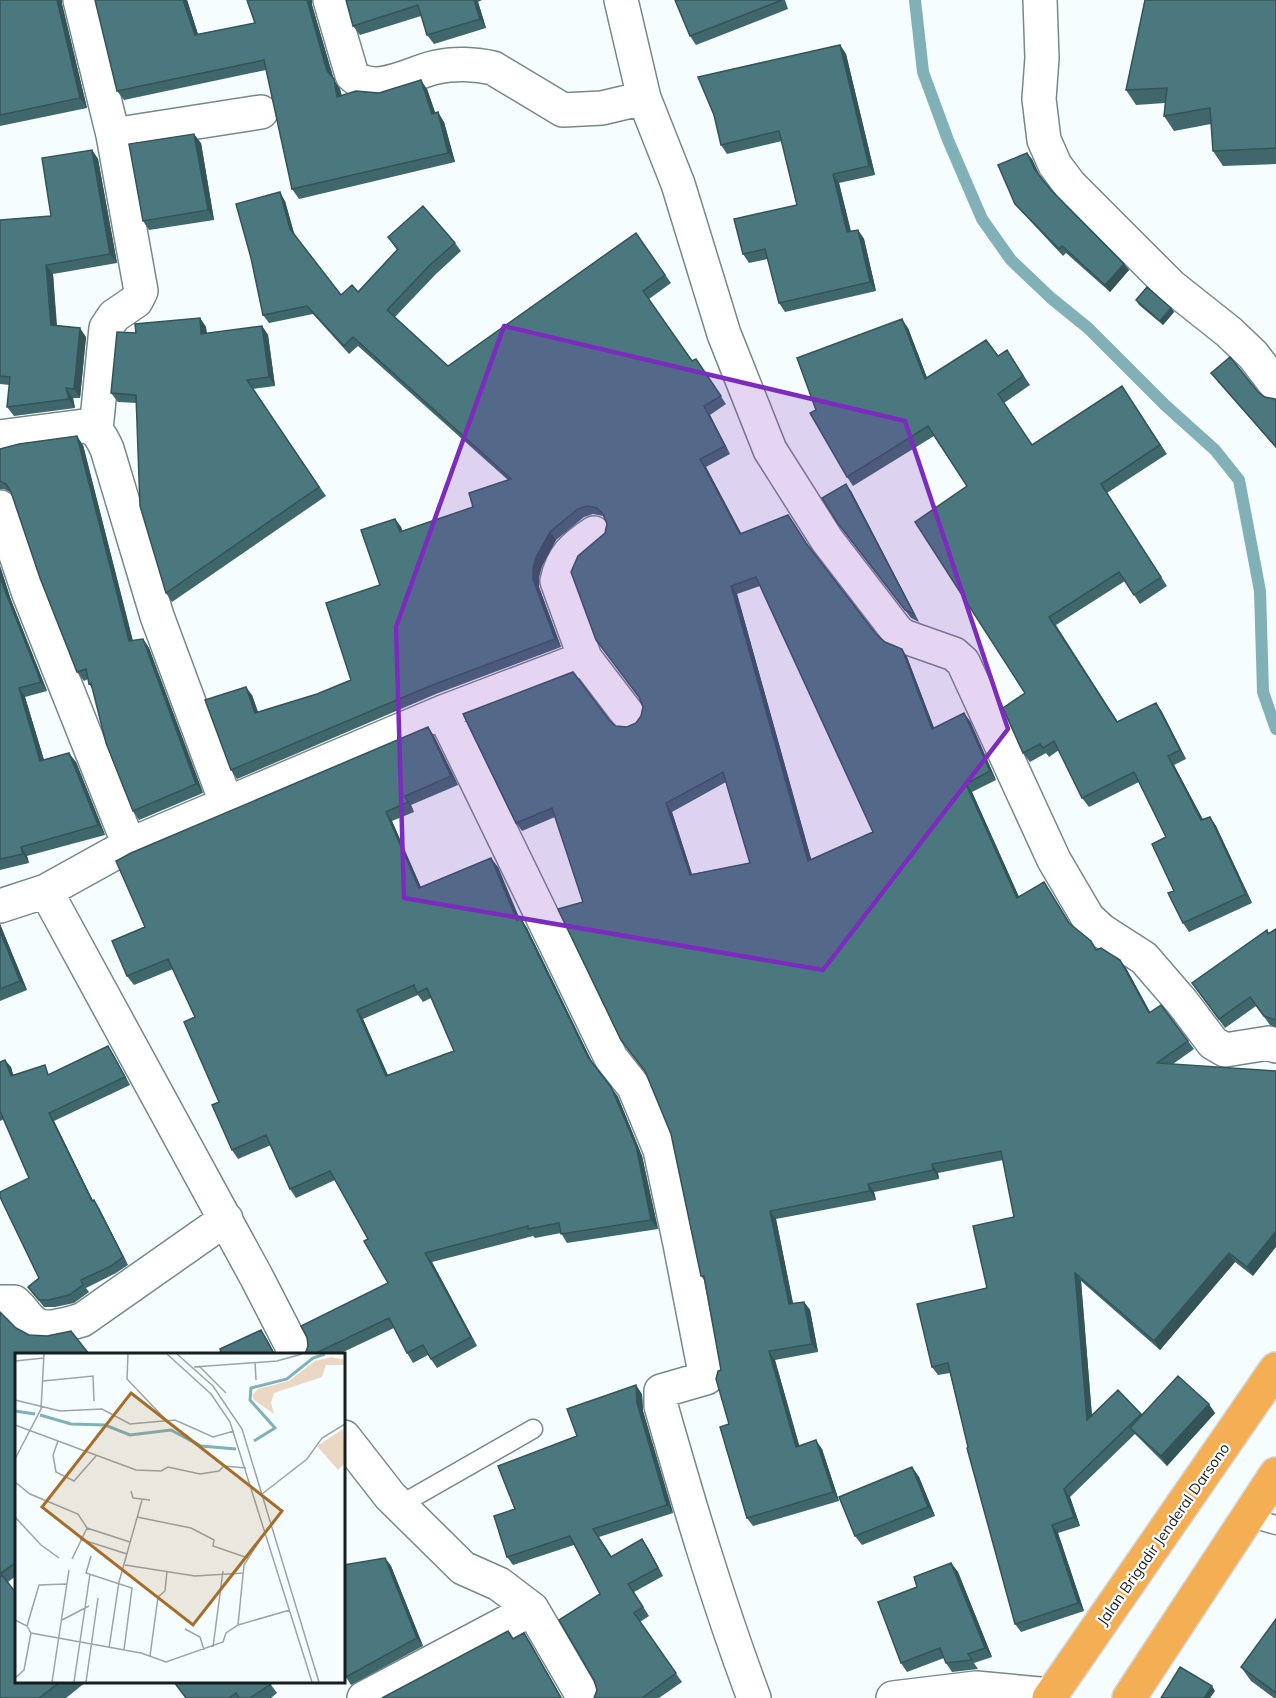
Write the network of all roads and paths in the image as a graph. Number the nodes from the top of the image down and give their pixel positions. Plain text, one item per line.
1 (80, 0) edge
2 (330, 0) edge
3 (621, 0) edge
4 (1040, 0) edge
5 (644, 98) junction
6 (261, 112) dead end
7 (113, 135) junction
8 (1276, 385) edge
9 (96, 430) junction
10 (0, 437) edge
11 (0, 507) edge
12 (594, 533) dead end
13 (585, 658) junction
14 (443, 712) junction
15 (630, 717) dead end
16 (227, 805) junction
17 (129, 845) junction
18 (46, 891) junction
19 (0, 906) edge
20 (1276, 1046) edge
21 (226, 1220) junction
22 (0, 1300) edge
23 (295, 1353) edge
24 (1276, 1370) edge
25 (533, 1429) dead end
26 (345, 1438) edge
27 (1276, 1474) edge
28 (397, 1503) junction
29 (1261, 1521) edge
30 (532, 1609) junction
31 (1050, 1696) edge
32 (364, 1698) edge
33 (584, 1698) edge
34 (754, 1698) edge
35 (893, 1698) edge
36 (1129, 1698) edge

1 - 7 street
2 - 5 street
3 - 5 street
4 - 8 street
5 - 20 street
6 - 7 street
7 - 9 street
9 - 10 street
9 - 16 street
11 - 17 street
12 - 13 street
13 - 14 street
13 - 15 street
14 - 16 street
14 - 34 street
16 - 17 street
17 - 18 street
18 - 19 street
18 - 21 street
21 - 22 street
21 - 23 street
24 - 31 highway, Jalan Brigadir Jenderal Darsono
25 - 28 lane
26 - 28 street
27 - 29 highway
28 - 30 street
29 - 36 highway
30 - 32 street
30 - 33 street
31 - 35 street

